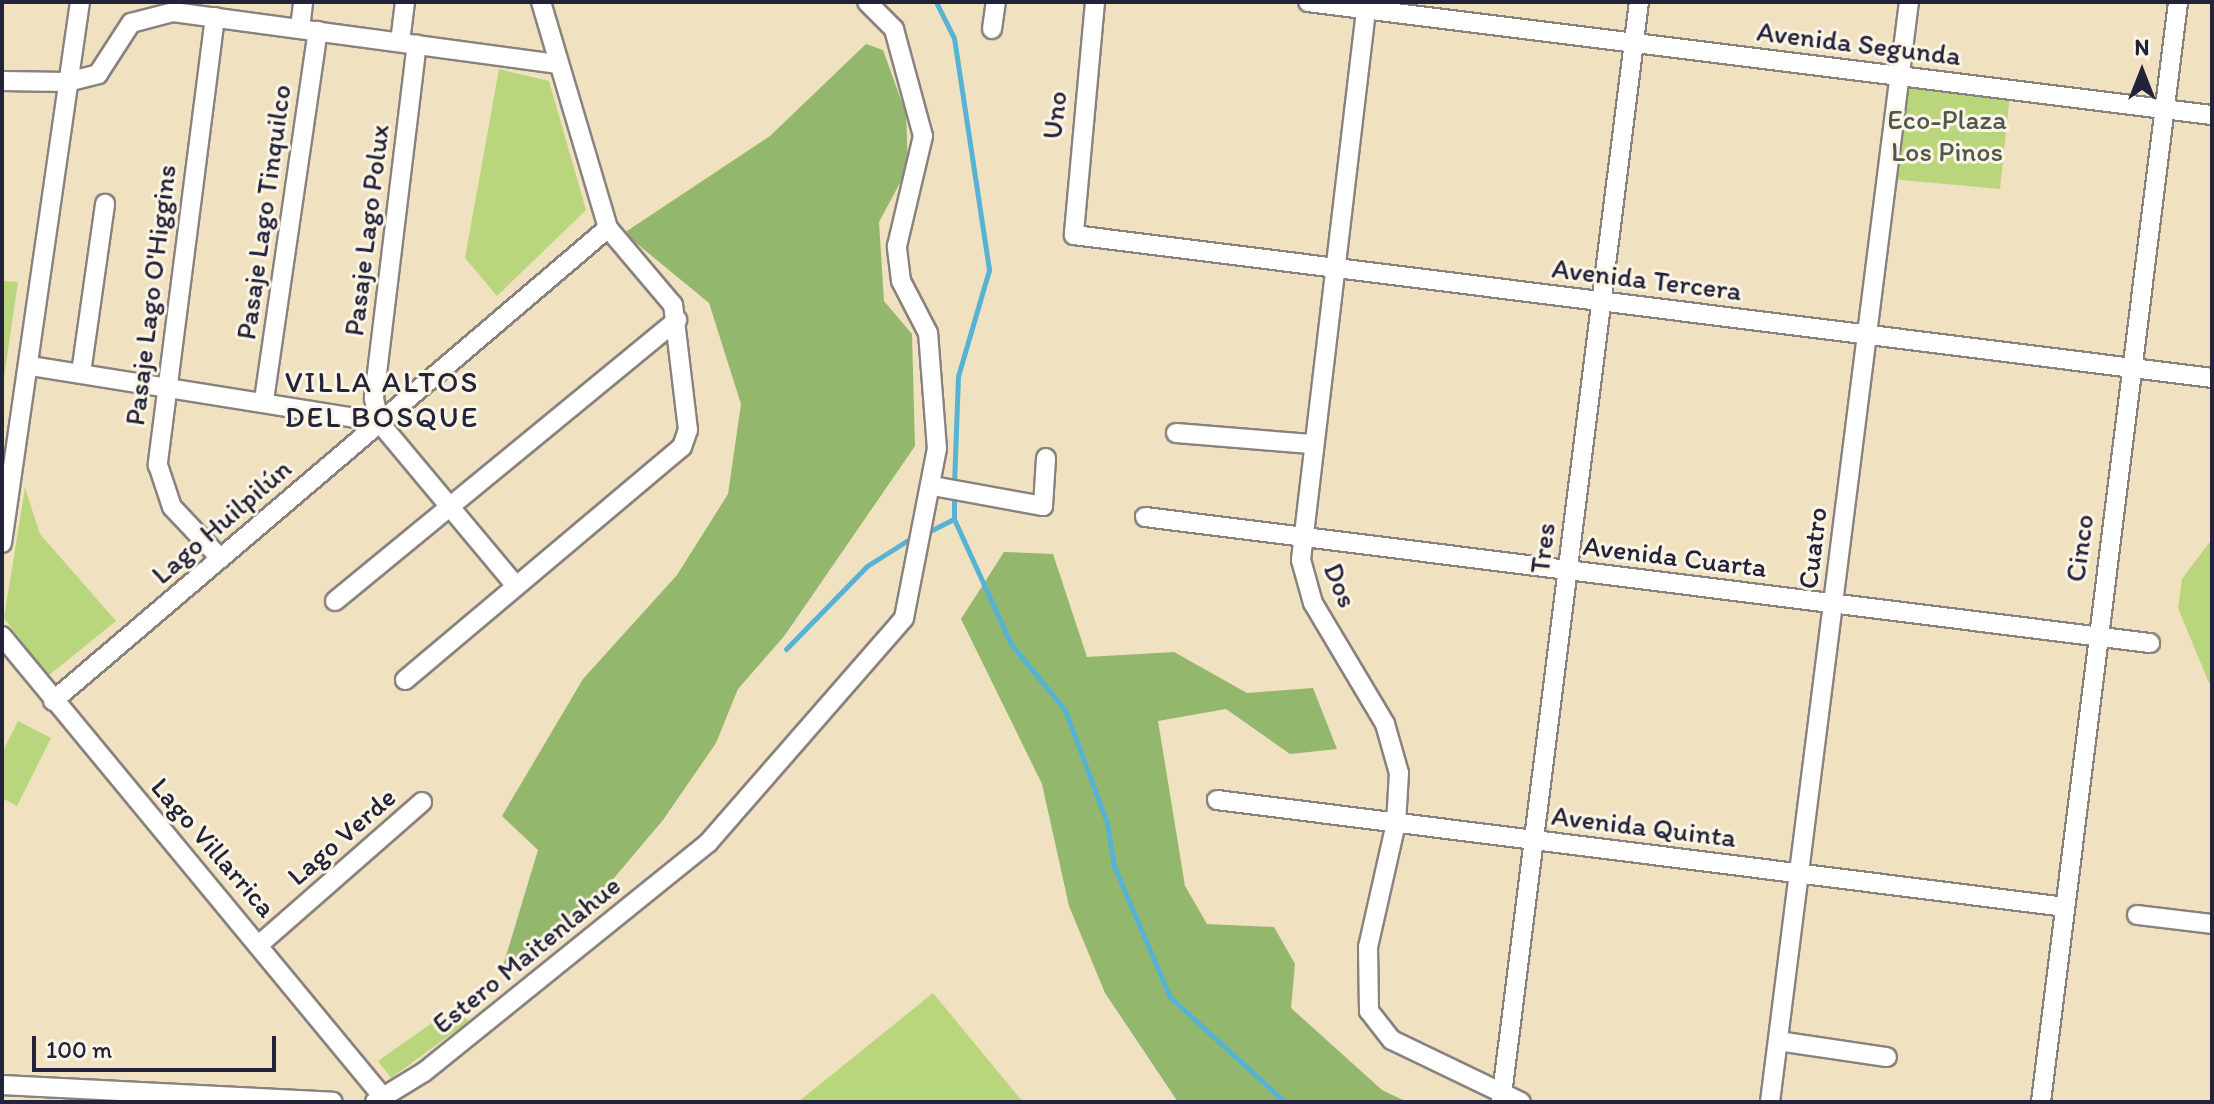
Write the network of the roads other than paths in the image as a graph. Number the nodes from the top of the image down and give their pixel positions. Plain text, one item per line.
1 (80, 2) edge
2 (303, 2) edge
3 (405, 2) edge
4 (541, 2) edge
5 (867, 2) edge
6 (996, 2) edge
7 (1095, 2) edge
8 (1308, 2) edge
9 (1639, 2) edge
10 (1909, 2) edge
11 (2178, 2) edge
12 (1366, 6) edge
13 (203, 11) edge
14 (992, 29) dead end
15 (309, 30) junction
16 (409, 43) junction
17 (1634, 43) junction
18 (559, 64) junction
19 (1900, 76) junction
20 (2, 81) edge
21 (67, 82) junction
22 (2165, 109) junction
23 (2212, 115) edge
24 (105, 204) dead end
25 (608, 228) junction
26 (1074, 235) joint
27 (1333, 268) junction
28 (1601, 301) junction
29 (677, 320) junction
30 (1867, 335) junction
31 (31, 366) junction
32 (2133, 368) junction
33 (81, 373) junction
34 (2212, 378) edge
35 (166, 387) junction
36 (264, 400) junction
37 (379, 422) junction
38 (1176, 433) dead end
39 (1311, 444) junction
40 (1046, 458) dead end
41 (933, 486) junction
42 (449, 510) junction
43 (1145, 517) dead end
44 (1299, 537) junction
45 (2, 543) edge
46 (221, 559) junction
47 (1568, 570) junction
48 (516, 586) junction
49 (335, 601) dead end
50 (1833, 604) junction
51 (2, 636) edge
52 (2095, 636) junction
53 (2150, 643) dead end
54 (405, 680) dead end
55 (53, 701) junction
56 (1217, 800) dead end
57 (422, 802) dead end
58 (1396, 823) junction
59 (1533, 840) junction
60 (1799, 873) junction
61 (2065, 907) junction
62 (2137, 915) dead end
63 (2212, 924) edge
64 (261, 943) junction
65 (1778, 1041) junction
66 (1887, 1057) dead end
67 (2, 1085) edge
68 (378, 1099) edge
69 (1501, 1100) edge
70 (333, 1102) edge
71 (1521, 1102) edge
72 (1770, 1102) edge
73 (2041, 1102) edge

1 - 21 street
2 - 15 street, Pasaje Lago Tinquilco
3 - 16 street, Pasaje Lago Polux
4 - 18 street
5 - 41 street, Estero Maitenlahue
6 - 14 street
7 - 26 street, Uno
8 - 12 street, Avenida Segunda
9 - 17 street, Tres
10 - 19 street, Cuatro
11 - 22 street, Cinco
12 - 17 street, Avenida Segunda
12 - 27 street, Dos
13 - 15 street
13 - 21 street
13 - 35 street, Pasaje Lago O'Higgins
15 - 16 street
15 - 36 street, Pasaje Lago Tinquilco
16 - 18 street
16 - 37 street, Pasaje Lago Polux
17 - 19 street, Avenida Segunda
17 - 28 street, Tres
18 - 25 street
19 - 22 street, Avenida Segunda
19 - 30 street, Cuatro
20 - 21 street
21 - 31 street
22 - 23 street, Avenida Segunda
22 - 32 street, Cinco
24 - 33 street
25 - 29 street
25 - 37 street, Lago Huilpilún
26 - 27 street, Avenida Tercera
27 - 28 street, Avenida Tercera
27 - 39 street, Dos
28 - 30 street, Avenida Tercera
28 - 47 street, Tres
29 - 42 street
29 - 48 street
30 - 32 street, Avenida Tercera
30 - 50 street, Cuatro
31 - 33 street
31 - 45 street
32 - 34 street, Avenida Tercera
32 - 52 street, Cinco
33 - 35 street
35 - 36 street
35 - 46 street, Pasaje Lago O'Higgins
36 - 37 street
37 - 42 street
37 - 46 street, Lago Huilpilún
38 - 39 street
39 - 44 street, Dos
40 - 41 street
41 - 68 street, Estero Maitenlahue
42 - 48 street
42 - 49 street
43 - 44 street, Avenida Cuarta
44 - 47 street, Avenida Cuarta
44 - 58 street, Dos
46 - 55 street, Lago Huilpilún
47 - 50 street, Avenida Cuarta
47 - 59 street, Tres
48 - 54 street
50 - 52 street, Avenida Cuarta
50 - 60 street, Cuatro
51 - 55 street, Lago Villarrica
52 - 53 street, Avenida Cuarta
52 - 61 street, Cinco
55 - 64 street, Lago Villarrica
56 - 58 street, Avenida Quinta
57 - 64 street, Lago Verde
58 - 59 street, Avenida Quinta
58 - 69 street, Dos
59 - 60 street, Avenida Quinta
59 - 69 street, Tres
60 - 61 street, Avenida Quinta
60 - 65 street, Cuatro
61 - 73 street, Cinco
62 - 63 street
64 - 68 street, Lago Villarrica
65 - 66 street
65 - 72 street, Cuatro
67 - 70 street
69 - 71 street, Dos

